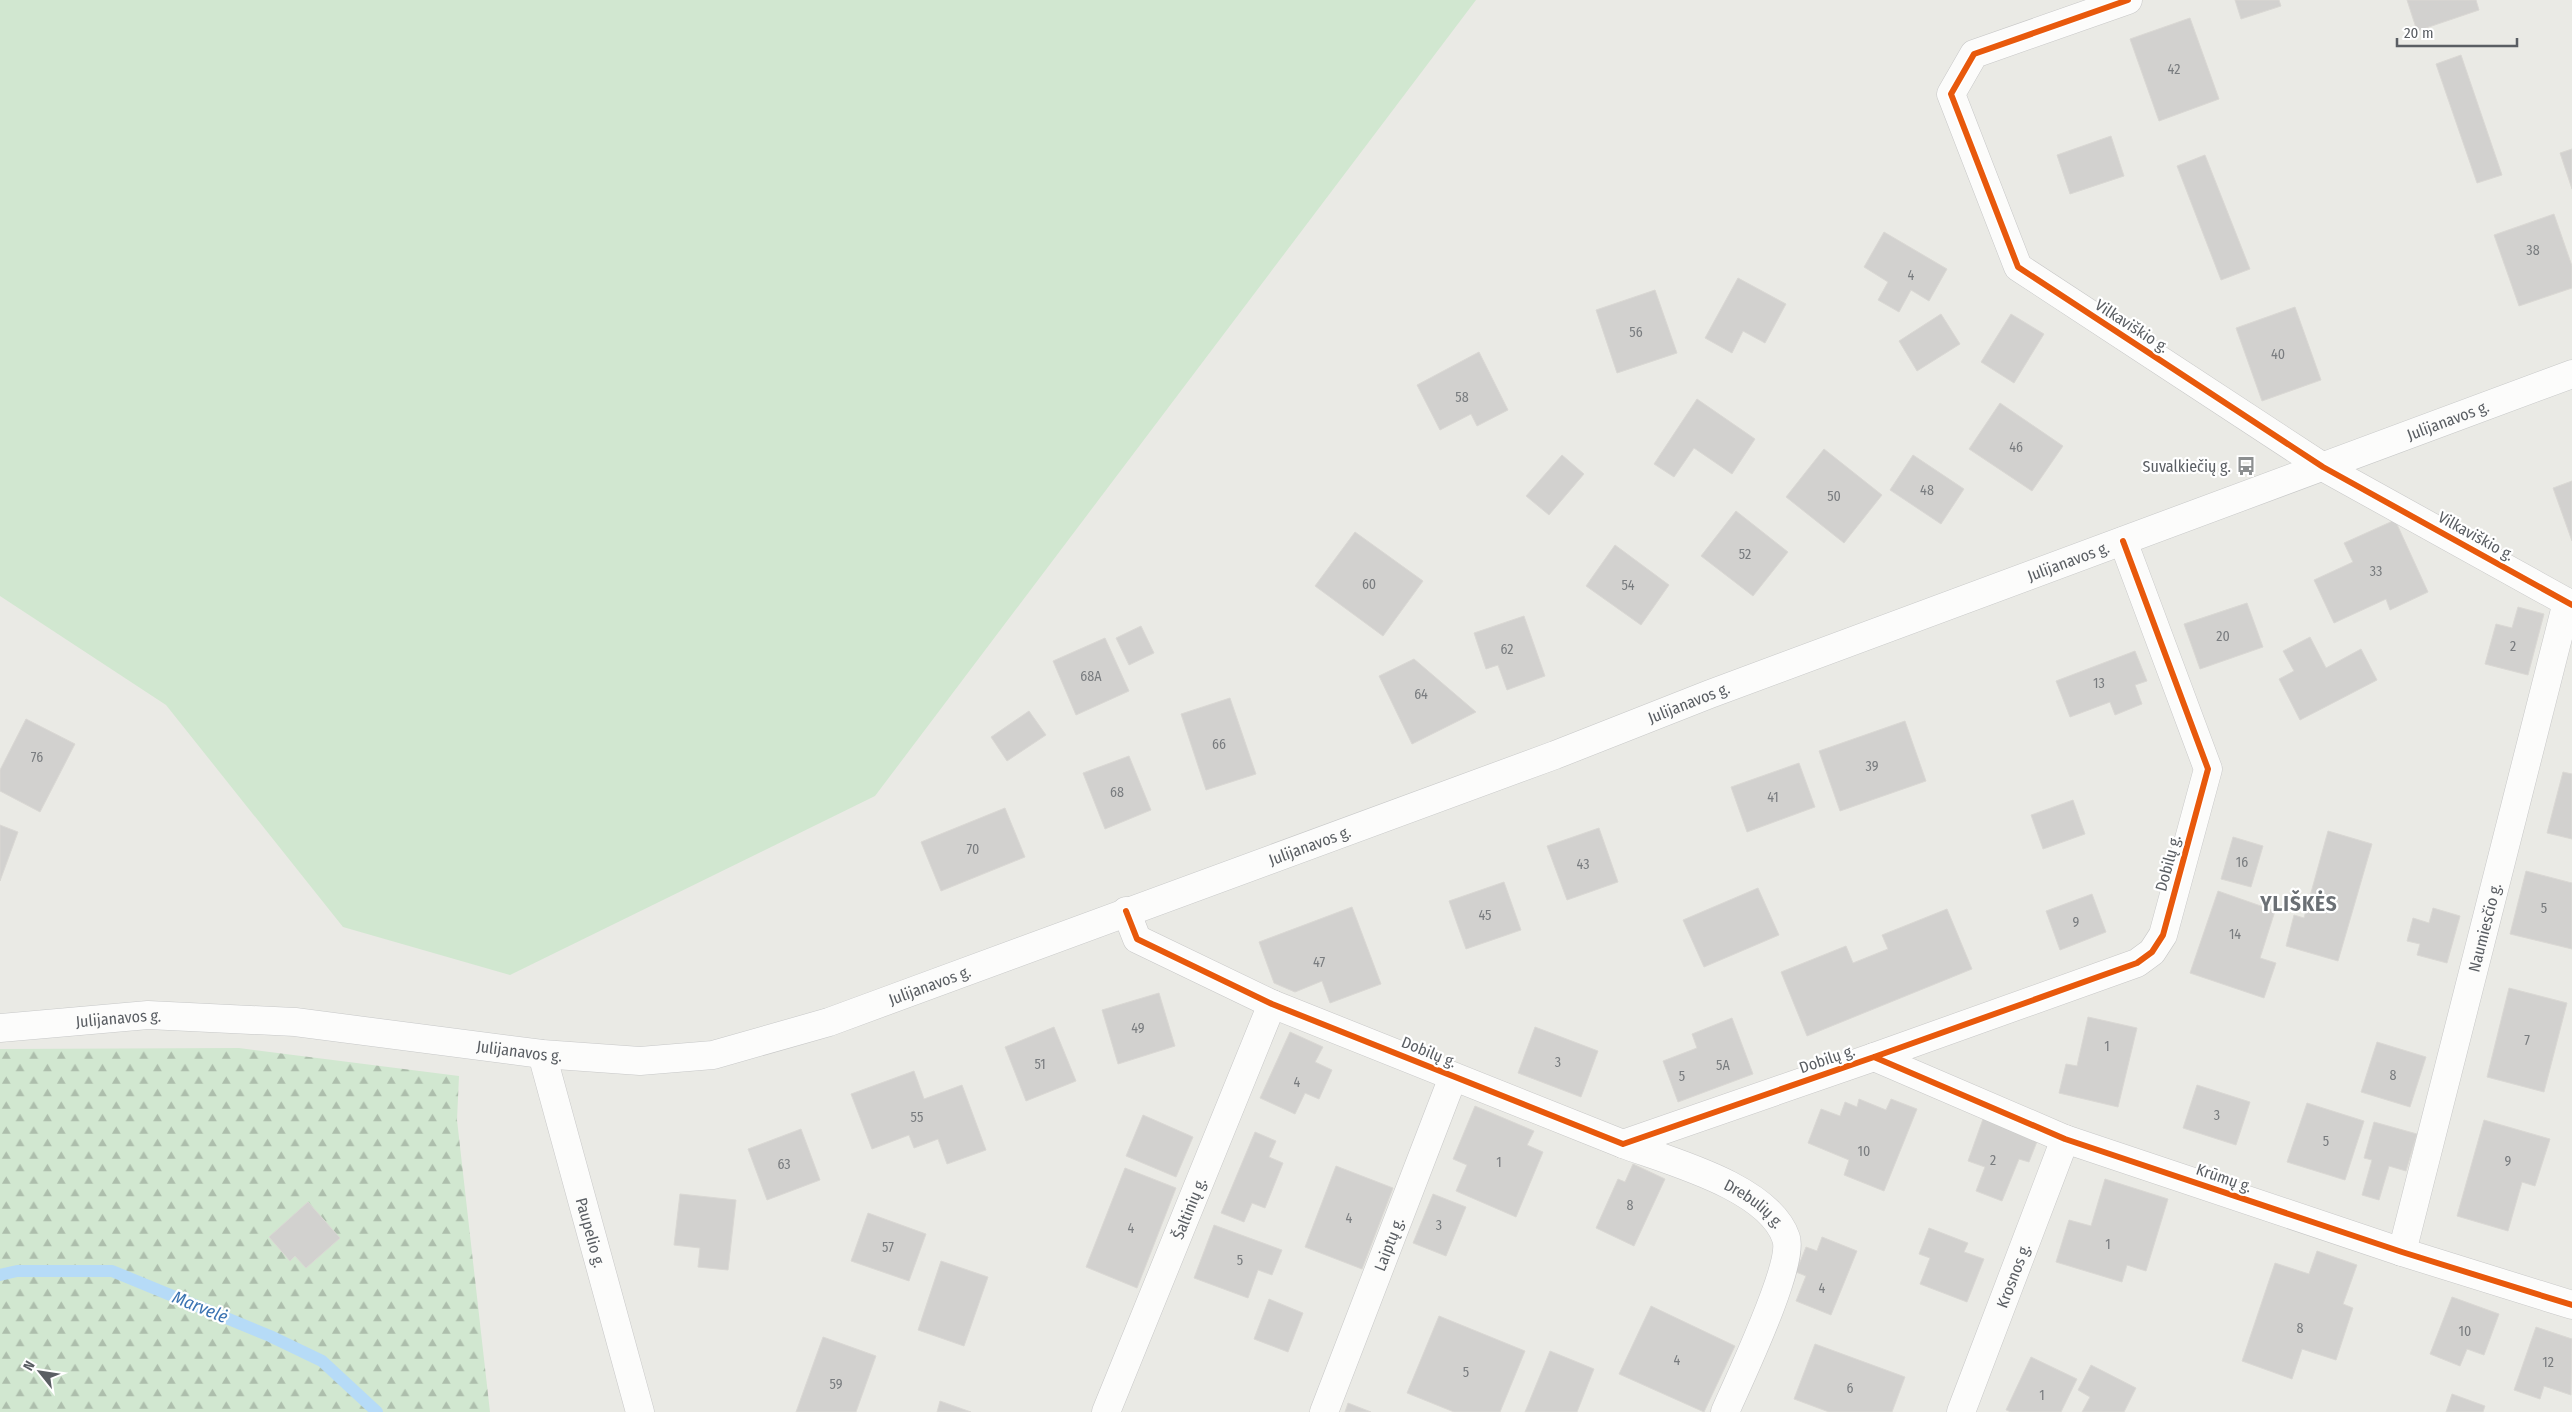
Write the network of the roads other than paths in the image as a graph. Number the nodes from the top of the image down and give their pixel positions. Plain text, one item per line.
1 (2128, 0) edge
2 (2572, 374) edge
3 (2323, 468) junction
4 (2123, 541) junction
5 (2569, 604) edge
6 (1126, 911) junction
7 (1272, 1004) junction
8 (0, 1028) edge
9 (542, 1054) junction
10 (1874, 1058) junction
11 (1453, 1077) junction
12 (2065, 1139) junction
13 (1622, 1144) junction
14 (2402, 1252) junction
15 (2572, 1305) edge
16 (640, 1412) edge
17 (1106, 1412) edge
18 (1324, 1412) edge
19 (1725, 1412) edge
20 (1960, 1412) edge

1 - 3 street, Vilkaviškio g.
2 - 3 street, Julijanavos g.
3 - 4 street, Julijanavos g.
3 - 5 street, Vilkaviškio g.
4 - 6 street, Julijanavos g.
4 - 10 street, Dobilų g.
5 - 14 street, Naumiesčio g.
6 - 7 street, Dobilų g.
6 - 9 street, Julijanavos g.
7 - 11 street, Dobilų g.
7 - 17 street, Šaltinių g.
8 - 9 street, Julijanavos g.
9 - 16 street, Paupelio g.
10 - 12 street, Krūmų g.
10 - 13 street, Dobilų g.
11 - 13 street, Dobilų g.
11 - 18 street, Laiptų g.
12 - 14 street, Krūmų g.
12 - 20 street, Krosnos g.
13 - 19 street, Drebulių g.
14 - 15 street, Krūmų g.

